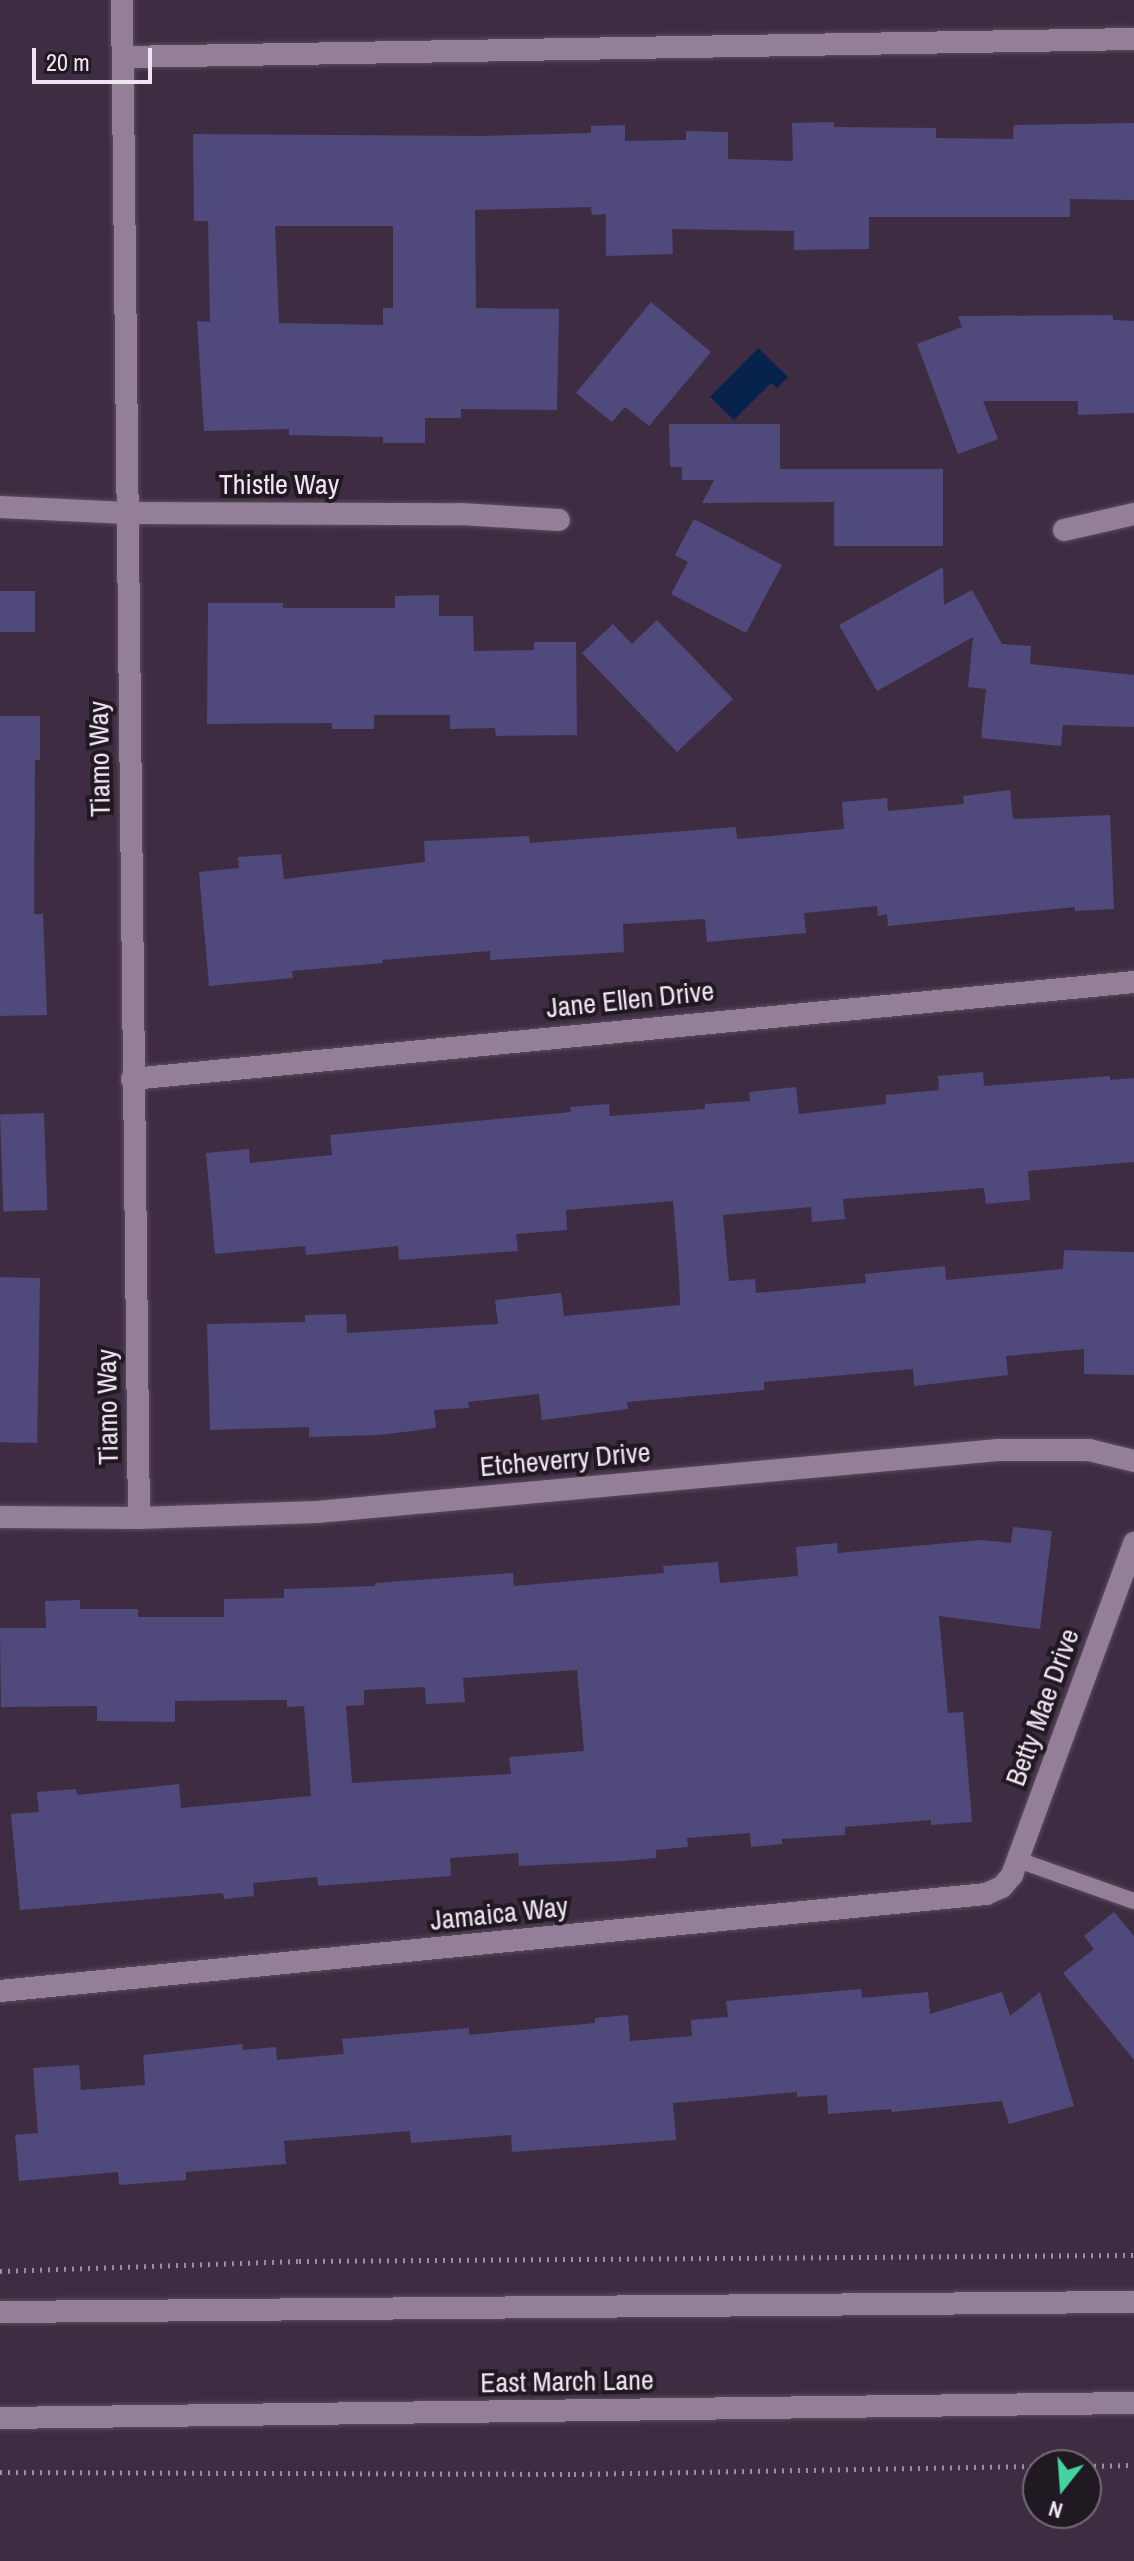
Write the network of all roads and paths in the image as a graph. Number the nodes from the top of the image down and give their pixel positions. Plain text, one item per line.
1 (122, 0) edge
2 (1134, 39) edge
3 (123, 57) junction
4 (0, 507) edge
5 (127, 513) junction
6 (1134, 514) edge
7 (559, 520) dead end
8 (1064, 530) dead end
9 (1134, 982) edge
10 (132, 1079) junction
11 (1134, 1461) edge
12 (0, 1517) edge
13 (139, 1518) junction
14 (1134, 1543) edge
15 (1018, 1860) junction
16 (1002, 1887) joint
17 (1134, 1901) edge
18 (0, 1991) edge
19 (1134, 2255) edge
20 (0, 2271) edge
21 (1134, 2302) edge
22 (0, 2312) edge
23 (1134, 2403) edge
24 (0, 2418) edge
25 (1134, 2465) edge
26 (1022, 2466) edge
27 (1102, 2466) edge
28 (0, 2472) edge

1 - 3 street, Tiamo Way
2 - 3 street
3 - 5 street, Tiamo Way
4 - 5 street, Thistle Way
5 - 7 street, Thistle Way
5 - 10 street, Tiamo Way
6 - 8 street
9 - 10 street, Jane Ellen Drive
10 - 13 street, Tiamo Way
11 - 13 street, Etcheverry Drive
12 - 13 street, Etcheverry Drive
14 - 15 street, Betty Mae Drive
15 - 16 street, Betty Mae Drive
15 - 17 lane
16 - 18 street, Jamaica Way
19 - 20 path
21 - 22 street
23 - 24 street, East March Lane
25 - 27 path
26 - 28 path

